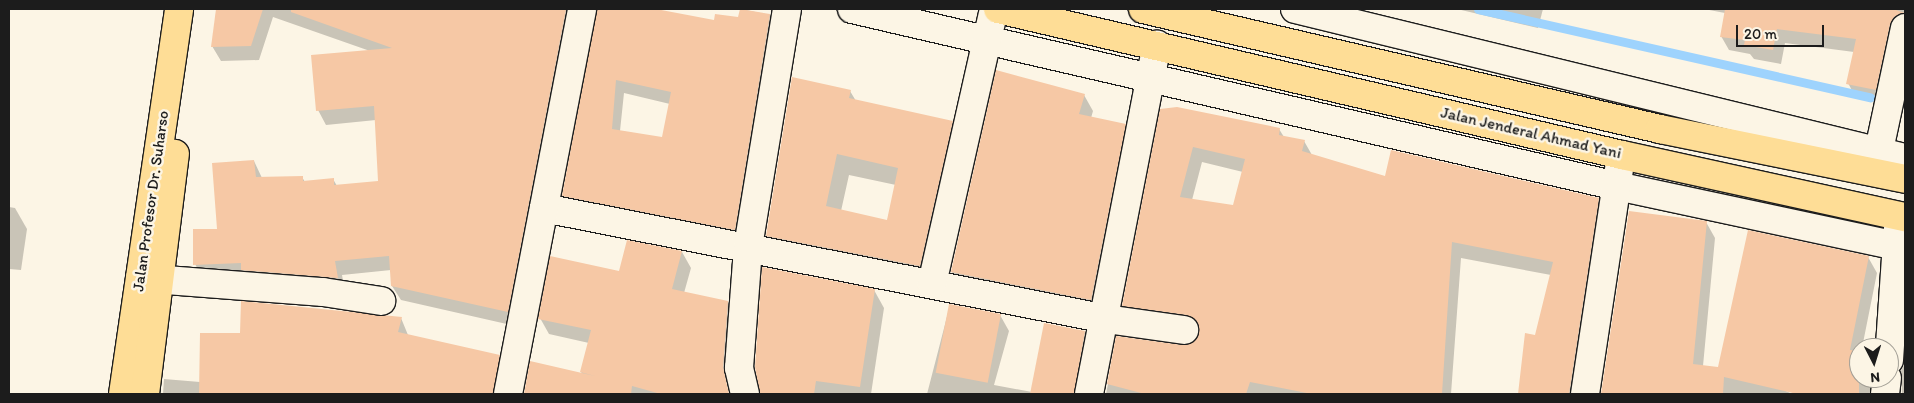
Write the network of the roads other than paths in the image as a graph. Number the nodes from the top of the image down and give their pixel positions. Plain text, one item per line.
1 (179, 9) edge
2 (196, 9) edge
3 (582, 9) edge
4 (787, 9) edge
5 (852, 9) edge
6 (994, 9) edge
7 (998, 9) edge
8 (1294, 9) edge
9 (1154, 11) edge
10 (1905, 28) edge
11 (1388, 31) junction
12 (986, 40) junction
13 (1157, 45) junction
14 (1512, 62) junction
15 (1381, 64) junction
16 (1149, 80) junction
17 (1506, 93) junction
18 (1666, 102) junction
19 (1446, 113) junction
20 (1660, 128) junction
21 (1785, 143) junction
22 (1436, 145) junction
23 (1622, 155) junction
24 (1905, 158) edge
25 (1876, 163) junction
26 (1905, 180) edge
27 (1616, 186) junction
28 (544, 208) junction
29 (1902, 216) edge
30 (748, 247) junction
31 (1901, 247) edge
32 (151, 278) junction
33 (932, 284) junction
34 (381, 301) dead end
35 (1106, 319) junction
36 (1184, 330) dead end
37 (1891, 338) edge
38 (749, 393) edge
39 (123, 394) edge
40 (144, 394) edge
41 (508, 394) edge
42 (1089, 394) edge
43 (1585, 394) edge

1 - 32 main road, Jalan Profesor Dr. Suharso
2 - 32 main road, Jalan Profesor Dr. Suharso
3 - 28 street
4 - 30 street
5 - 12 street
6 - 12 street
7 - 13 main road, Jalan Jenderal Ahmad Yani
8 - 11 street
9 - 15 main road, Jalan Jenderal Ahmad Yani
10 - 25 street
11 - 14 street
11 - 15 street
12 - 16 street
12 - 33 street
13 - 16 street
13 - 19 main road, Jalan Jenderal Ahmad Yani
14 - 17 street
14 - 18 street
15 - 17 main road, Jalan Jenderal Ahmad Yani
16 - 22 street
16 - 35 street
17 - 20 main road, Jalan Jenderal Ahmad Yani
18 - 20 street
18 - 21 street
19 - 22 street
19 - 23 main road, Jalan Jenderal Ahmad Yani
20 - 21 main road, Jalan Jenderal Ahmad Yani
21 - 25 main road, Jalan Jenderal Ahmad Yani
22 - 27 street
23 - 27 street
23 - 29 main road, Jalan Jenderal Ahmad Yani
24 - 25 street
25 - 26 main road, Jalan Jenderal Ahmad Yani
27 - 31 street
27 - 43 street
28 - 30 street
28 - 41 street
29 - 31 street
30 - 33 street
30 - 38 street
31 - 37 street
32 - 34 street
32 - 39 main road, Jalan Profesor Dr. Suharso
32 - 40 main road, Jalan Profesor Dr. Suharso
33 - 35 street
35 - 36 street
35 - 42 street

